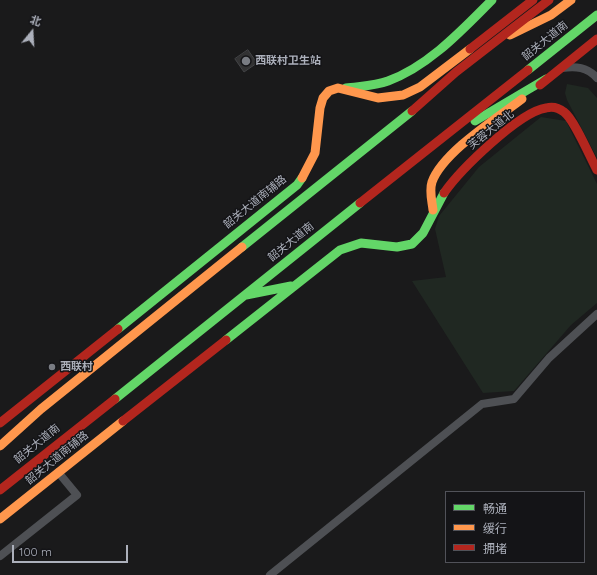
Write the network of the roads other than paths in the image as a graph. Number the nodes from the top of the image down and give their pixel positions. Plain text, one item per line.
1 (492, 0) edge
2 (533, 0) edge
3 (549, 0) edge
4 (571, 0) edge
5 (597, 15) edge
6 (597, 39) edge
7 (492, 44) junction
8 (560, 68) junction
9 (597, 78) edge
10 (546, 79) junction
11 (345, 88) junction
12 (432, 147) junction
13 (597, 170) edge
14 (433, 210) junction
15 (291, 286) junction
16 (244, 296) junction
17 (597, 314) edge
18 (0, 423) edge
19 (0, 446) edge
20 (58, 472) junction
21 (0, 490) edge
22 (0, 519) edge
23 (0, 556) edge
24 (270, 575) edge

1 - 11 main road, 韶关大道南辅路
2 - 11 main road
3 - 7 main road, 韶关大道南
4 - 7 main road
5 - 12 main road, 韶关大道南
6 - 8 main road
7 - 19 main road, 韶关大道南
8 - 9 street
8 - 10 main road
10 - 12 main road
10 - 14 main road
11 - 18 main road, 韶关大道南辅路
12 - 16 main road, 韶关大道南
13 - 14 main road, 芙蓉大道北
14 - 15 main road, 韶关大道南辅路
15 - 16 main road
15 - 20 main road, 韶关大道南辅路
16 - 21 main road, 韶关大道南
17 - 24 street
20 - 22 main road, 韶关大道南辅路
20 - 23 street

